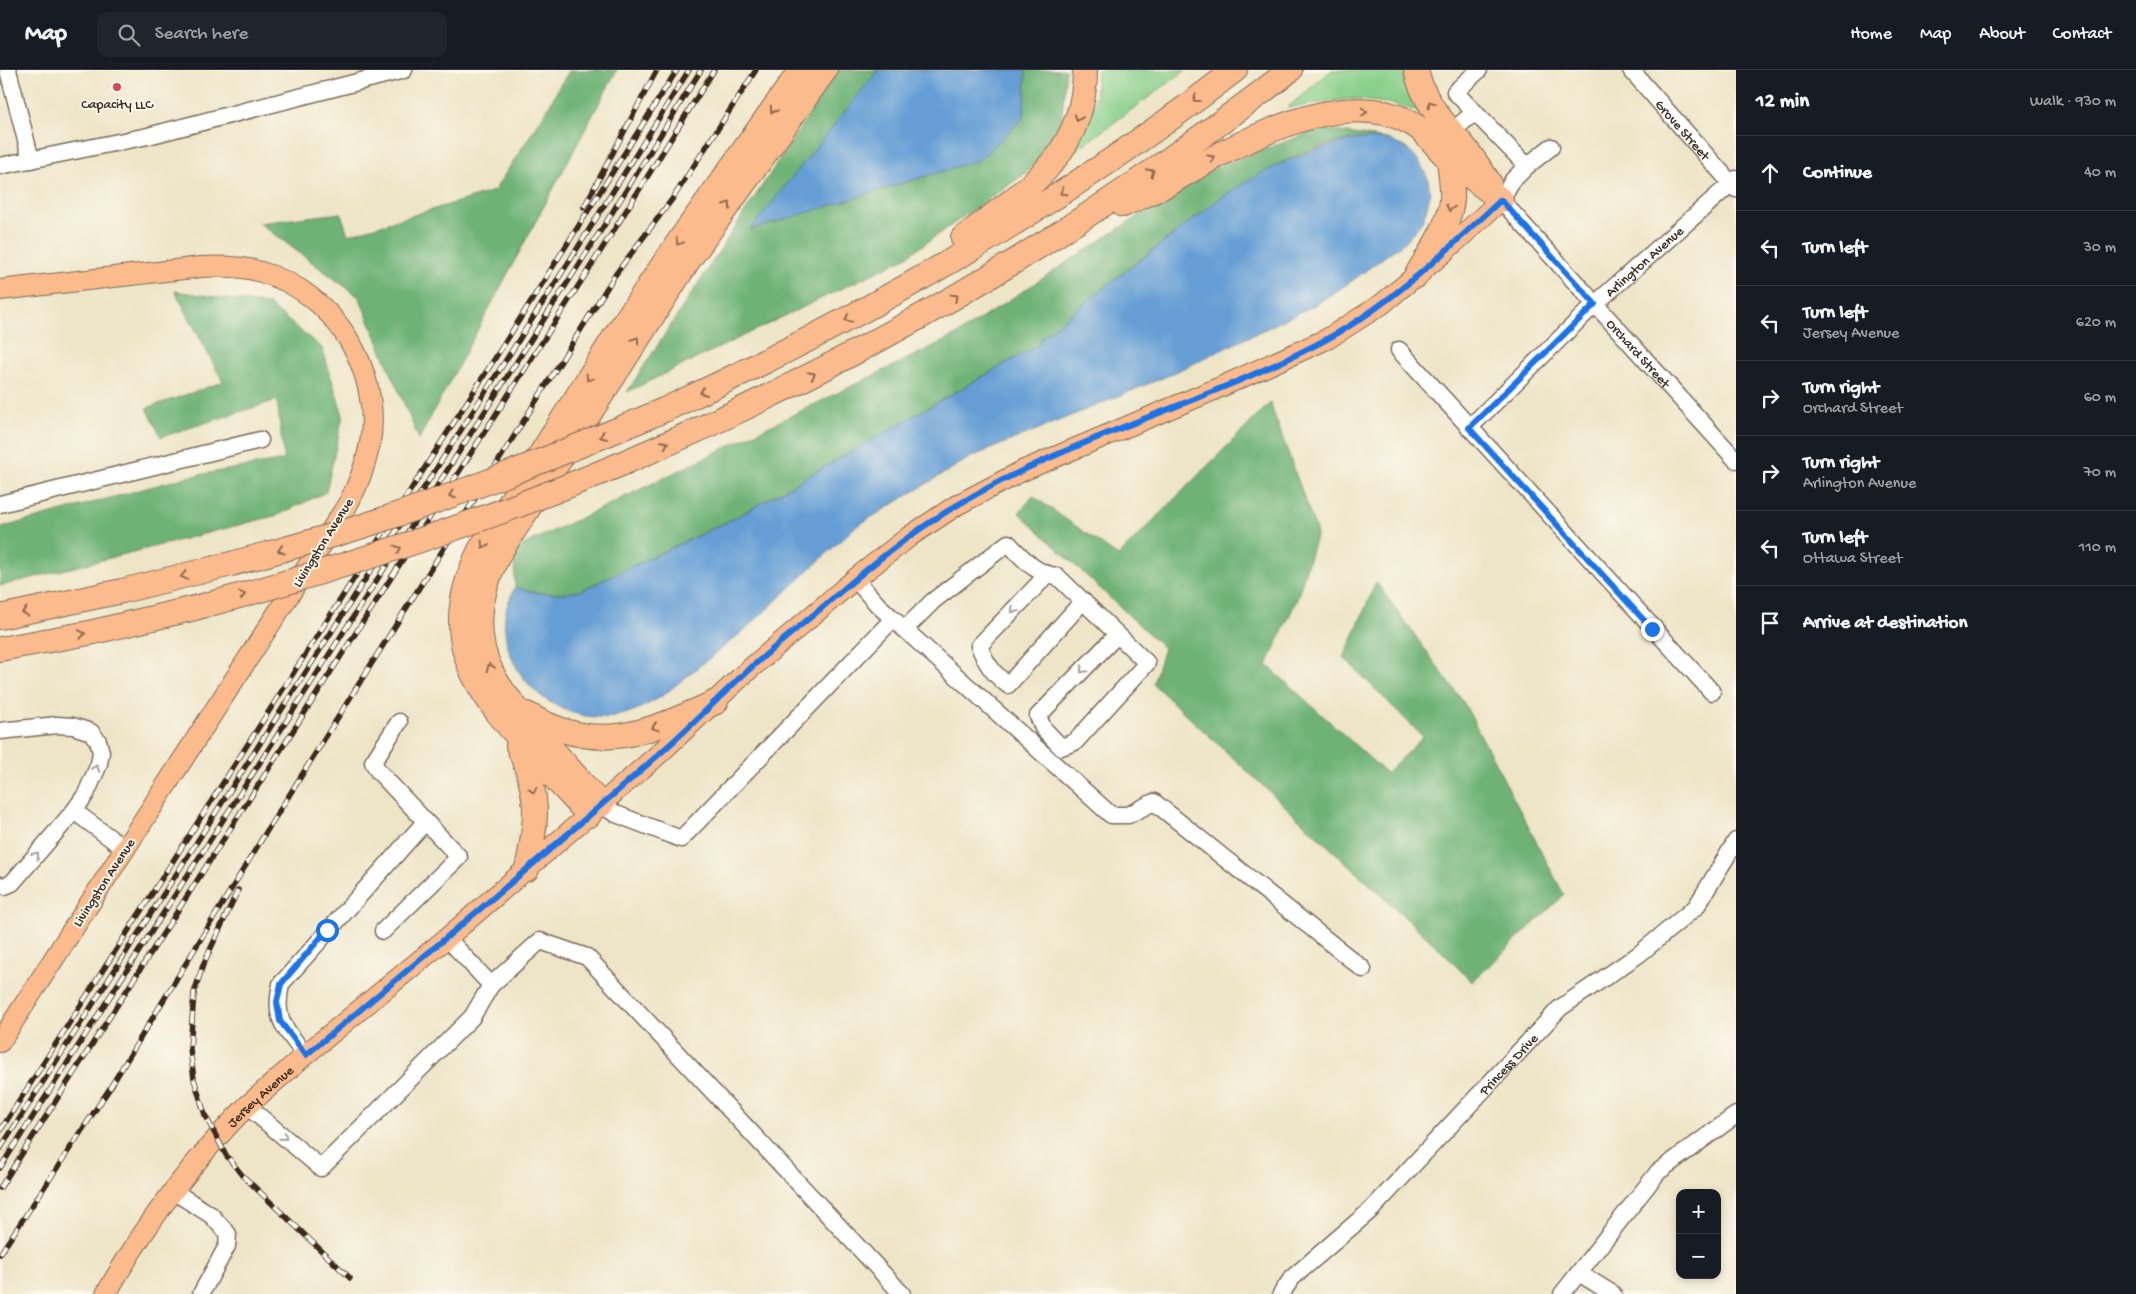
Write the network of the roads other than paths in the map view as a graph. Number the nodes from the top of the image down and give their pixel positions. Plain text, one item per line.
1 (8, 70) edge
2 (404, 70) edge
3 (801, 70) edge
4 (824, 70) edge
5 (1085, 70) edge
6 (1235, 70) edge
7 (1290, 70) edge
8 (1416, 70) edge
9 (1479, 70) edge
10 (1631, 70) edge
11 (1475, 112) junction
12 (1451, 132) junction
13 (1551, 147) dead end
14 (31, 160) junction
15 (1449, 160) junction
16 (0, 166) edge
17 (1528, 166) junction
18 (1734, 183) edge
19 (1501, 200) junction
20 (1043, 244) junction
21 (1416, 276) junction
22 (0, 290) edge
23 (881, 300) junction
24 (1595, 304) junction
25 (1399, 350) dead end
26 (1469, 428) junction
27 (260, 440) dead end
28 (1736, 460) edge
29 (0, 504) edge
30 (1047, 575) junction
31 (855, 579) junction
32 (1083, 601) junction
33 (0, 617) edge
34 (899, 624) junction
35 (1117, 635) junction
36 (0, 649) edge
37 (1712, 692) dead end
38 (716, 702) junction
39 (513, 718) junction
40 (399, 722) dead end
41 (0, 731) edge
42 (595, 810) junction
43 (74, 811) junction
44 (425, 822) junction
45 (1736, 841) edge
46 (125, 849) junction
47 (527, 869) junction
48 (0, 885) edge
49 (383, 931) dead end
50 (447, 938) junction
51 (1363, 969) dead end
52 (491, 985) junction
53 (0, 1042) edge
54 (306, 1055) junction
55 (248, 1106) junction
56 (1736, 1115) edge
57 (173, 1191) junction
58 (1578, 1273) junction
59 (106, 1294) edge
60 (201, 1294) edge
61 (902, 1294) edge
62 (1281, 1294) edge
63 (1562, 1294) edge
64 (1613, 1294) edge

1 - 14 street
2 - 14 street
3 -> 39 highway
39 -> 4 highway
5 -> 23 highway
6 -> 23 highway
20 -> 7 highway
12 -> 8 highway
9 - 11 street
10 - 18 street, Grove Street
11 - 12 street
11 - 17 street
12 - 19 highway
13 - 17 street
14 - 16 street
15 - 19 highway
20 -> 15 highway
15 -> 21 highway
17 - 19 street
18 - 24 street, Arlington Avenue
19 - 21 main road, Jersey Avenue
19 - 24 street, Orchard Street
36 -> 20 highway, bridge
21 - 31 main road, Jersey Avenue
22 - 46 main road, Livingston Avenue
23 -> 33 highway, bridge
24 - 26 street, Arlington Avenue
24 - 28 street, Orchard Street
25 - 26 street
26 - 37 street
27 - 29 street
30 - 32 street
30 -> 32 street
30 - 34 street
31 - 34 street
31 - 38 main road, Jersey Avenue
32 - 35 street
34 - 42 street
34 - 51 street
35 -> 35 street
38 -> 39 highway
38 - 42 main road, Jersey Avenue
39 - 42 highway
39 -> 47 highway
40 - 44 street
43 -> 41 street
42 - 47 main road, Jersey Avenue
43 - 46 street
48 -> 43 street
44 - 49 street
44 - 54 street
45 - 62 street, Princess Drive
46 - 53 main road, Livingston Avenue
47 - 50 main road, Jersey Avenue
50 - 52 street
50 - 54 main road, Jersey Avenue
55 -> 52 street
52 - 61 street
54 - 55 main road, Jersey Avenue
55 - 57 main road, Jersey Avenue
56 - 58 street
57 - 59 main road, Jersey Avenue
57 - 60 street
58 - 63 street
58 - 64 street

